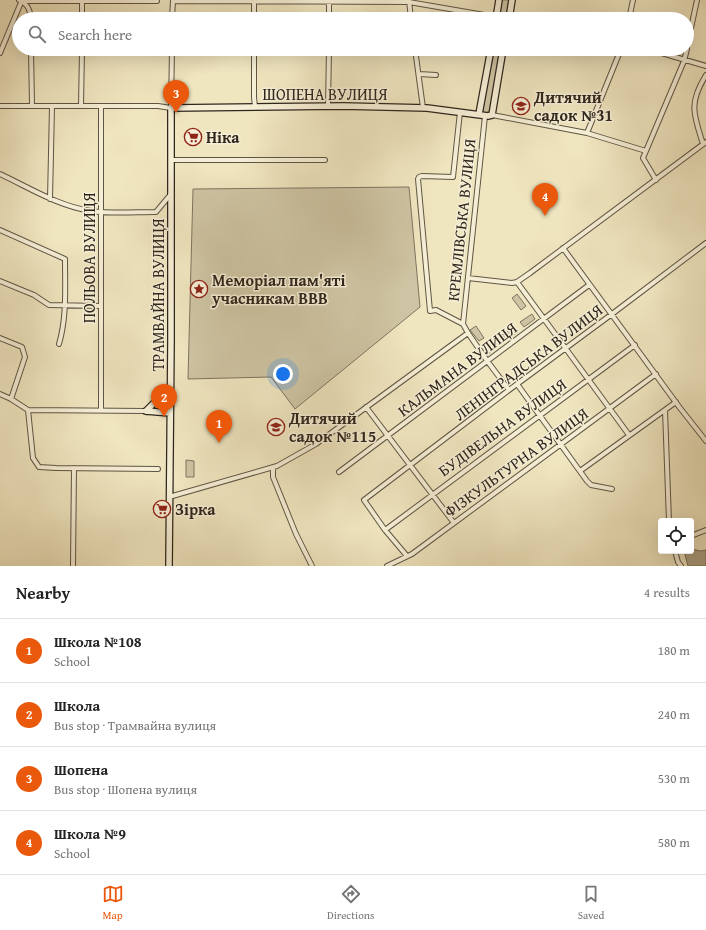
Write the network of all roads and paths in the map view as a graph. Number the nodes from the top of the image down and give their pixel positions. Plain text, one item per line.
1 (21, 0) edge
2 (82, 0) edge
3 (173, 0) edge
4 (499, 0) edge
5 (512, 0) edge
6 (633, 0) edge
7 (697, 0) edge
8 (157, 1) edge
9 (254, 1) edge
10 (329, 1) edge
11 (409, 1) edge
12 (16, 12) edge
13 (30, 12) edge
14 (82, 12) edge
15 (172, 12) edge
16 (254, 12) edge
17 (329, 12) edge
18 (410, 12) edge
19 (465, 12) edge
20 (497, 12) edge
21 (510, 12) edge
22 (630, 12) edge
23 (694, 14) edge
24 (12, 23) edge
25 (0, 53) edge
26 (31, 56) edge
27 (82, 56) edge
28 (172, 56) edge
29 (254, 56) edge
30 (328, 56) edge
31 (416, 56) edge
32 (490, 56) edge
33 (502, 56) edge
34 (618, 56) edge
35 (669, 56) edge
36 (685, 56) edge
37 (684, 61) junction
38 (706, 66) edge
39 (419, 74) junction
40 (436, 75) dead end
41 (706, 75) edge
42 (32, 105) junction
43 (0, 106) edge
44 (52, 106) junction
45 (81, 106) junction
46 (101, 106) junction
47 (328, 106) junction
48 (255, 107) junction
49 (171, 108) junction
50 (423, 108) junction
51 (460, 112) junction
52 (479, 114) junction
53 (492, 115) junction
54 (485, 116) junction
55 (587, 133) junction
56 (705, 143) edge
57 (646, 151) junction
58 (171, 160) junction
59 (325, 160) dead end
60 (0, 174) edge
61 (656, 180) junction
62 (171, 194) junction
63 (50, 199) junction
64 (101, 212) junction
65 (0, 230) edge
66 (706, 243) edge
67 (563, 248) junction
68 (468, 278) junction
69 (0, 281) edge
70 (517, 282) junction
71 (589, 285) junction
72 (65, 305) junction
73 (102, 306) junction
74 (612, 314) junction
75 (543, 319) junction
76 (464, 325) junction
77 (468, 333) junction
78 (0, 338) edge
79 (59, 344) dead end
80 (635, 345) junction
81 (565, 349) junction
82 (488, 362) junction
83 (656, 374) junction
84 (587, 379) junction
85 (517, 384) junction
86 (509, 390) junction
87 (0, 394) edge
88 (170, 396) junction
89 (11, 399) junction
90 (676, 402) junction
91 (366, 407) junction
92 (609, 408) junction
93 (28, 410) junction
94 (101, 410) junction
95 (665, 410) junction
96 (146, 411) junction
97 (170, 413) junction
98 (539, 415) junction
99 (387, 436) junction
100 (629, 436) junction
101 (706, 441) edge
102 (560, 444) junction
103 (410, 466) junction
104 (74, 468) junction
105 (273, 468) junction
106 (158, 469) dead end
107 (580, 471) junction
108 (339, 472) dead end
109 (612, 489) dead end
110 (432, 494) junction
111 (169, 497) junction
112 (669, 518) edge
113 (454, 523) junction
114 (385, 530) junction
115 (706, 530) edge
116 (694, 535) edge
117 (676, 554) edge
118 (407, 556) junction
119 (73, 566) edge
120 (169, 566) edge
121 (312, 566) edge
122 (387, 566) edge
123 (681, 566) edge

1 - 2 street
1 - 12 street
1 - 13 street
2 - 8 street
2 - 14 street
3 - 9 street
3 - 15 street
4 - 20 street
5 - 21 street
6 - 22 street
7 - 23 street
9 - 10 street
9 - 16 street
10 - 11 street
10 - 17 street
11 - 18 street
11 - 19 street
24 - 25 street
26 - 42 street
27 - 45 street
28 - 49 street, ТРАМВАЙНА ВУЛИЦЯ
29 - 48 street
30 - 47 street
31 - 39 street
32 - 52 street
33 - 53 street
34 - 55 street
35 - 37 street
36 - 37 street
37 - 38 street
37 - 57 street
39 - 40 street
39 - 50 street
41 - 56 street
42 - 43 street, ШОПЕНА ВУЛИЦЯ
42 - 44 street, ШОПЕНА ВУЛИЦЯ
44 - 45 street, ШОПЕНА ВУЛИЦЯ
44 - 63 street
45 - 46 street, ШОПЕНА ВУЛИЦЯ
46 - 49 street, ШОПЕНА ВУЛИЦЯ
46 - 64 street, ПОЛЬОВА ВУЛИЦЯ
47 - 48 street, ШОПЕНА ВУЛИЦЯ
47 - 50 street, ШОПЕНА ВУЛИЦЯ
48 - 49 street, ШОПЕНА ВУЛИЦЯ
49 - 58 street, ТРАМВАЙНА ВУЛИЦЯ
50 - 51 street, ШОПЕНА ВУЛИЦЯ
51 - 52 street, ШОПЕНА ВУЛИЦЯ
51 - 76 street
52 - 54 street, ШОПЕНА ВУЛИЦЯ
53 - 54 street, ШОПЕНА ВУЛИЦЯ
53 - 55 street, ШОПЕНА ВУЛИЦЯ
54 - 68 street, КРЕМЛІВСЬКА ВУЛИЦЯ
55 - 57 street, ШОПЕНА ВУЛИЦЯ
56 - 61 street
57 - 61 street
58 - 59 street
58 - 62 street, ТРАМВАЙНА ВУЛИЦЯ
60 - 63 street
61 - 67 street
62 - 64 street
62 - 88 street, ТРАМВАЙНА ВУЛИЦЯ
63 - 64 street
64 - 73 street, ПОЛЬОВА ВУЛИЦЯ
65 - 72 street
66 - 74 street, ЛЕНІНГРАДСЬКА ВУЛИЦЯ
67 - 70 street
67 - 71 street
68 - 70 street
68 - 76 street, КРЕМЛІВСЬКА ВУЛИЦЯ
69 - 72 street
70 - 75 street
71 - 74 street
71 - 75 street, КАЛЬМАНА ВУЛИЦЯ
72 - 73 street
72 - 79 street
73 - 94 street, ПОЛЬОВА ВУЛИЦЯ
74 - 80 street
74 - 81 street, ЛЕНІНГРАДСЬКА ВУЛИЦЯ
75 - 81 street
75 - 82 street, КАЛЬМАНА ВУЛИЦЯ
76 - 77 street
77 - 82 street
77 - 91 street
78 - 89 street
80 - 83 street
80 - 84 street, БУДІВЕЛЬНА ВУЛИЦЯ
81 - 84 street
81 - 85 street, ЛЕНІНГРАДСЬКА ВУЛИЦЯ
82 - 86 street
82 - 99 street, КАЛЬМАНА ВУЛИЦЯ
83 - 90 street
83 - 92 street, ФIЗКУЛЬТУРНА ВУЛИЦЯ
84 - 92 street
84 - 98 street, БУДІВЕЛЬНА ВУЛИЦЯ
85 - 86 street, ЛЕНІНГРАДСЬКА ВУЛИЦЯ
85 - 98 street
86 - 103 street, ЛЕНІНГРАДСЬКА ВУЛИЦЯ
87 - 89 street
88 - 96 street
88 - 97 street, ТРАМВАЙНА ВУЛИЦЯ
89 - 93 street
90 - 95 street
90 - 101 street
91 - 99 street
91 - 105 street
92 - 100 street
92 - 102 street, ФIЗКУЛЬТУРНА ВУЛИЦЯ
93 - 94 street
93 - 104 street
94 - 96 street
95 - 100 street
95 - 112 street
96 - 97 street
97 - 111 street, ТРАМВАЙНА ВУЛИЦЯ
98 - 102 street
98 - 110 street, БУДІВЕЛЬНА ВУЛИЦЯ
99 - 103 street
99 - 108 street, КАЛЬМАНА ВУЛИЦЯ
100 - 107 street
102 - 107 street
102 - 113 street, ФIЗКУЛЬТУРНА ВУЛИЦЯ
103 - 110 street
103 - 114 street, ЛЕНІНГРАДСЬКА ВУЛИЦЯ
104 - 106 street
104 - 119 street
105 - 111 street
105 - 121 street
107 - 109 street
110 - 113 street
110 - 114 street, БУДІВЕЛЬНА ВУЛИЦЯ
111 - 120 street, ТРАМВАЙНА ВУЛИЦЯ
113 - 118 street, ФIЗКУЛЬТУРНА ВУЛИЦЯ
114 - 118 street
115 - 116 street
117 - 123 street
118 - 122 street, ФIЗКУЛЬТУРНА ВУЛИЦЯ

